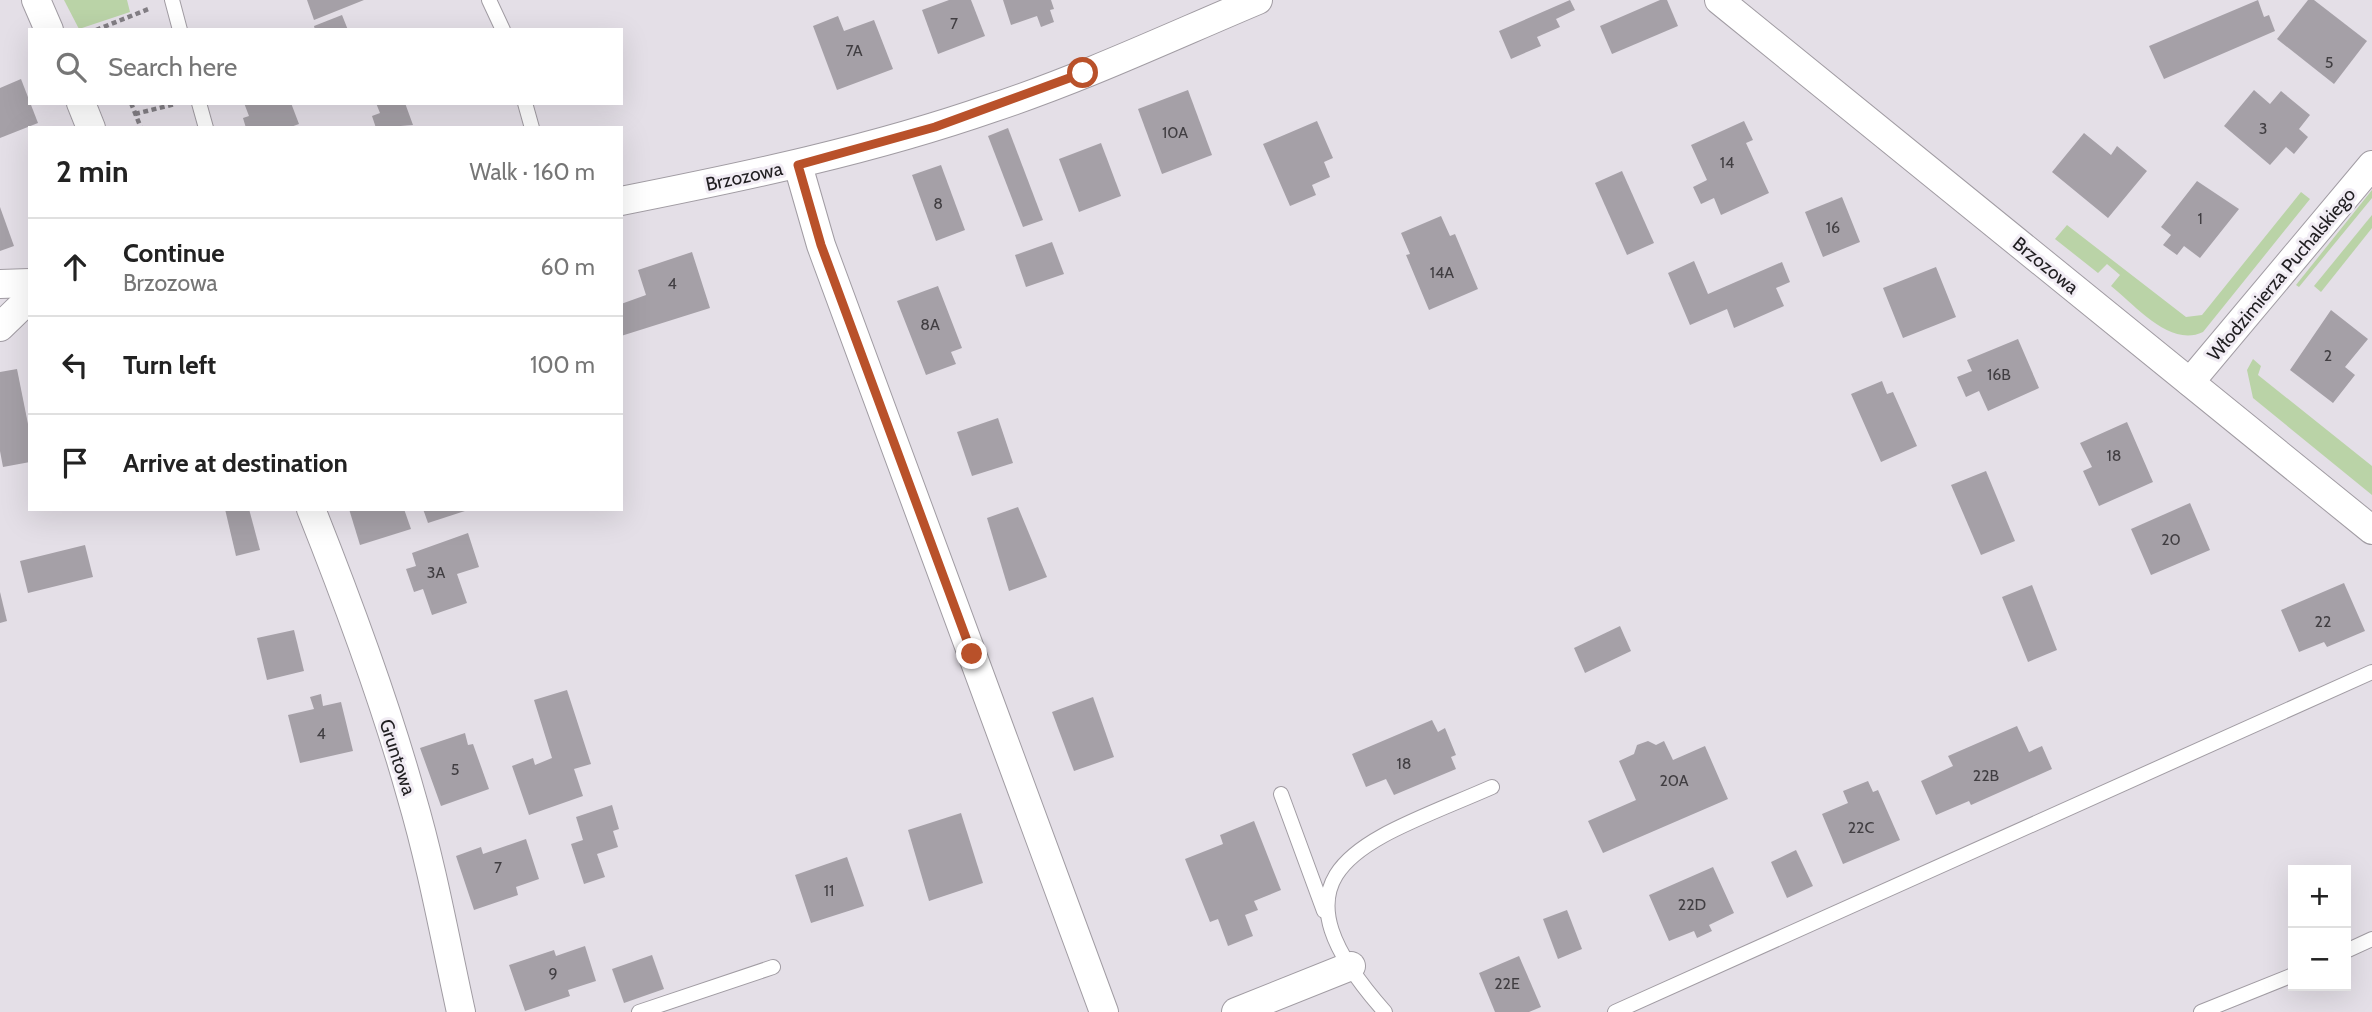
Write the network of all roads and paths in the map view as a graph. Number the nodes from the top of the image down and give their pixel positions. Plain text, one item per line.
1 (36, 0) edge
2 (172, 0) edge
3 (489, 0) edge
4 (1258, 0) edge
5 (1719, 0) edge
6 (48, 28) edge
7 (102, 28) edge
8 (179, 28) edge
9 (502, 28) edge
10 (81, 105) edge
11 (132, 105) edge
12 (170, 105) edge
13 (200, 105) edge
14 (525, 105) edge
15 (135, 114) junction
16 (90, 126) edge
17 (140, 126) edge
18 (205, 126) edge
19 (531, 126) edge
20 (798, 165) junction
21 (2372, 165) edge
22 (623, 201) edge
23 (28, 282) edge
24 (0, 284) edge
25 (28, 300) edge
26 (0, 327) edge
27 (2190, 382) junction
28 (312, 511) edge
29 (2372, 530) edge
30 (2372, 672) edge
31 (1492, 787) dead end
32 (1281, 793) dead end
33 (1329, 925) junction
34 (2372, 939) edge
35 (2351, 949) edge
36 (1351, 966) junction
37 (773, 967) dead end
38 (2288, 977) edge
39 (461, 1012) edge
40 (639, 1012) edge
41 (1104, 1012) edge
42 (1236, 1012) edge
43 (1385, 1012) edge
44 (1615, 1012) edge
45 (2201, 1012) edge

1 - 6 street
2 - 7 path
2 - 8 lane
3 - 9 lane
4 - 20 street, Brzozowa
5 - 27 street, Brzozowa
10 - 16 street
11 - 15 path
12 - 15 path
13 - 18 lane
14 - 19 lane
15 - 17 path
20 - 22 street, Brzozowa
20 - 41 street
21 - 27 street, Włodzimierza Puchalskiego
23 - 24 street
25 - 26 street
27 - 29 street, Brzozowa
28 - 39 street, Gruntowa
30 - 44 lane
31 - 33 lane
32 - 33 lane
33 - 36 lane
34 - 35 lane
36 - 42 street
36 - 43 lane
37 - 40 lane
38 - 45 lane

